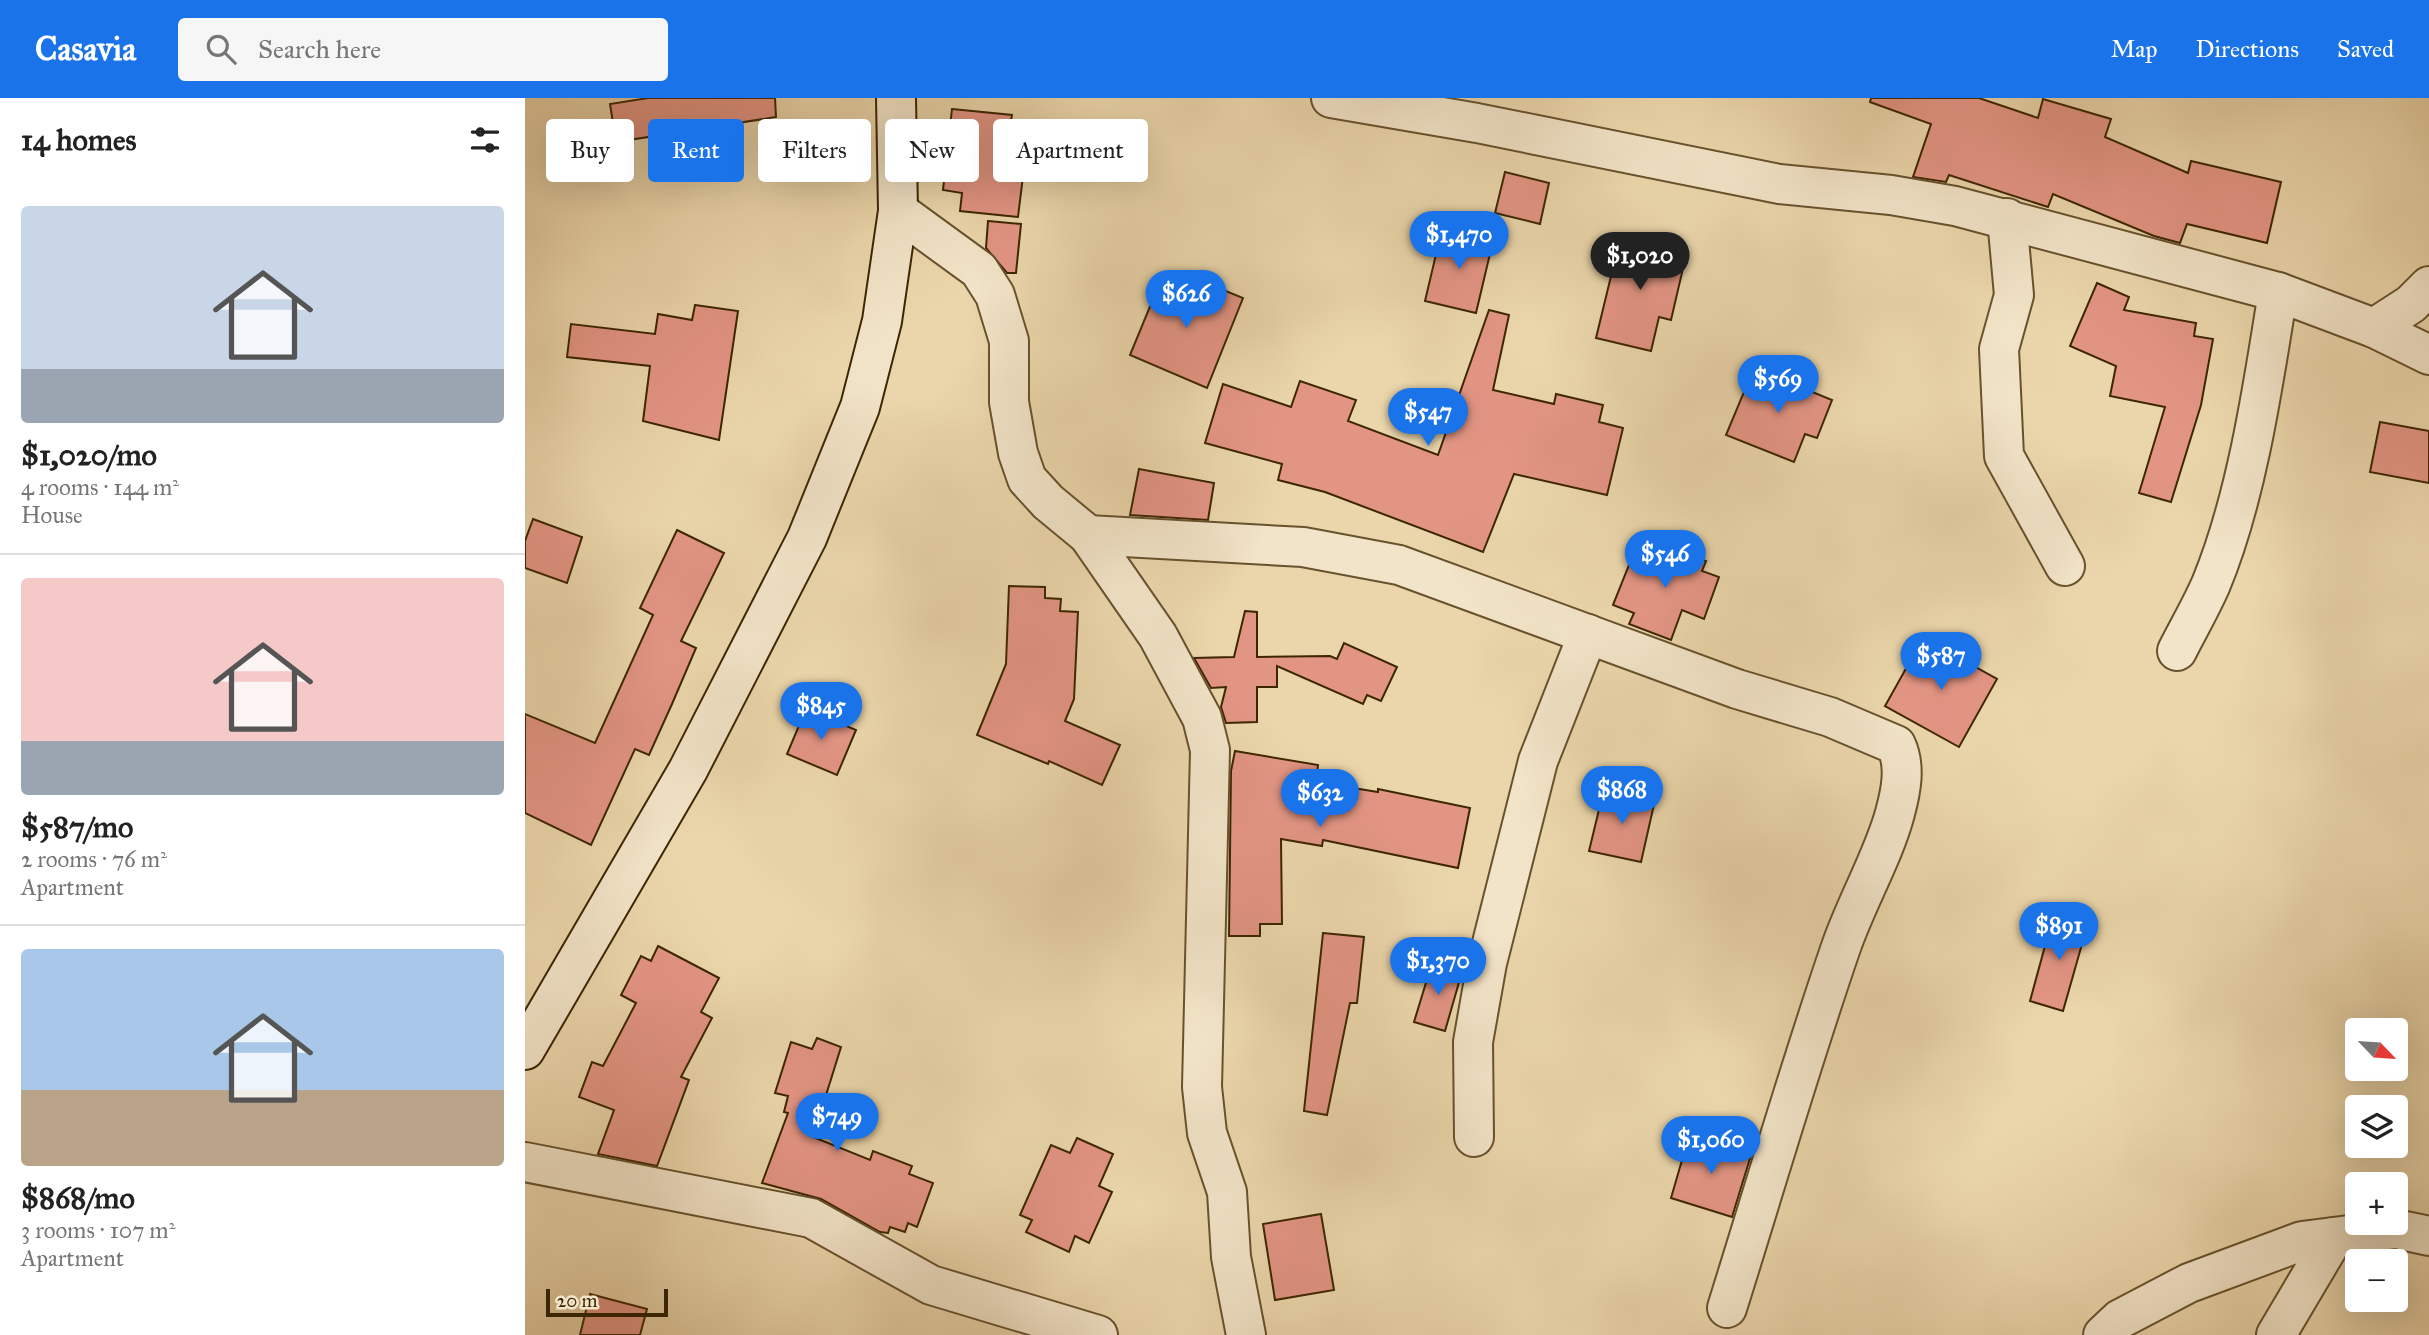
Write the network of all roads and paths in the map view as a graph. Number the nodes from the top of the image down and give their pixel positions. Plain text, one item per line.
1 (895, 98) edge
2 (1331, 98) edge
3 (1385, 103) edge
4 (898, 211) junction
5 (2007, 218) junction
6 (2429, 286) edge
7 (2279, 292) junction
8 (2374, 328) junction
9 (2429, 355) edge
10 (1089, 535) junction
11 (2064, 566) dead end
12 (1588, 634) junction
13 (2176, 651) dead end
14 (525, 1050) edge
15 (1474, 1137) dead end
16 (525, 1162) edge
17 (2429, 1236) edge
18 (2334, 1237) junction
19 (1727, 1308) dead end
20 (1098, 1335) edge
21 (1246, 1335) edge
22 (2103, 1335) edge
23 (2276, 1335) edge

1 - 4 street
2 - 3 street
3 - 5 street
4 - 10 street
4 - 14 street
5 - 7 street
5 - 11 street
6 - 8 street
7 - 8 street
7 - 13 street
8 - 9 street
10 - 12 street
10 - 21 street
12 - 15 street
12 - 19 street
16 - 20 street
17 - 18 street
18 - 22 street
18 - 23 street

